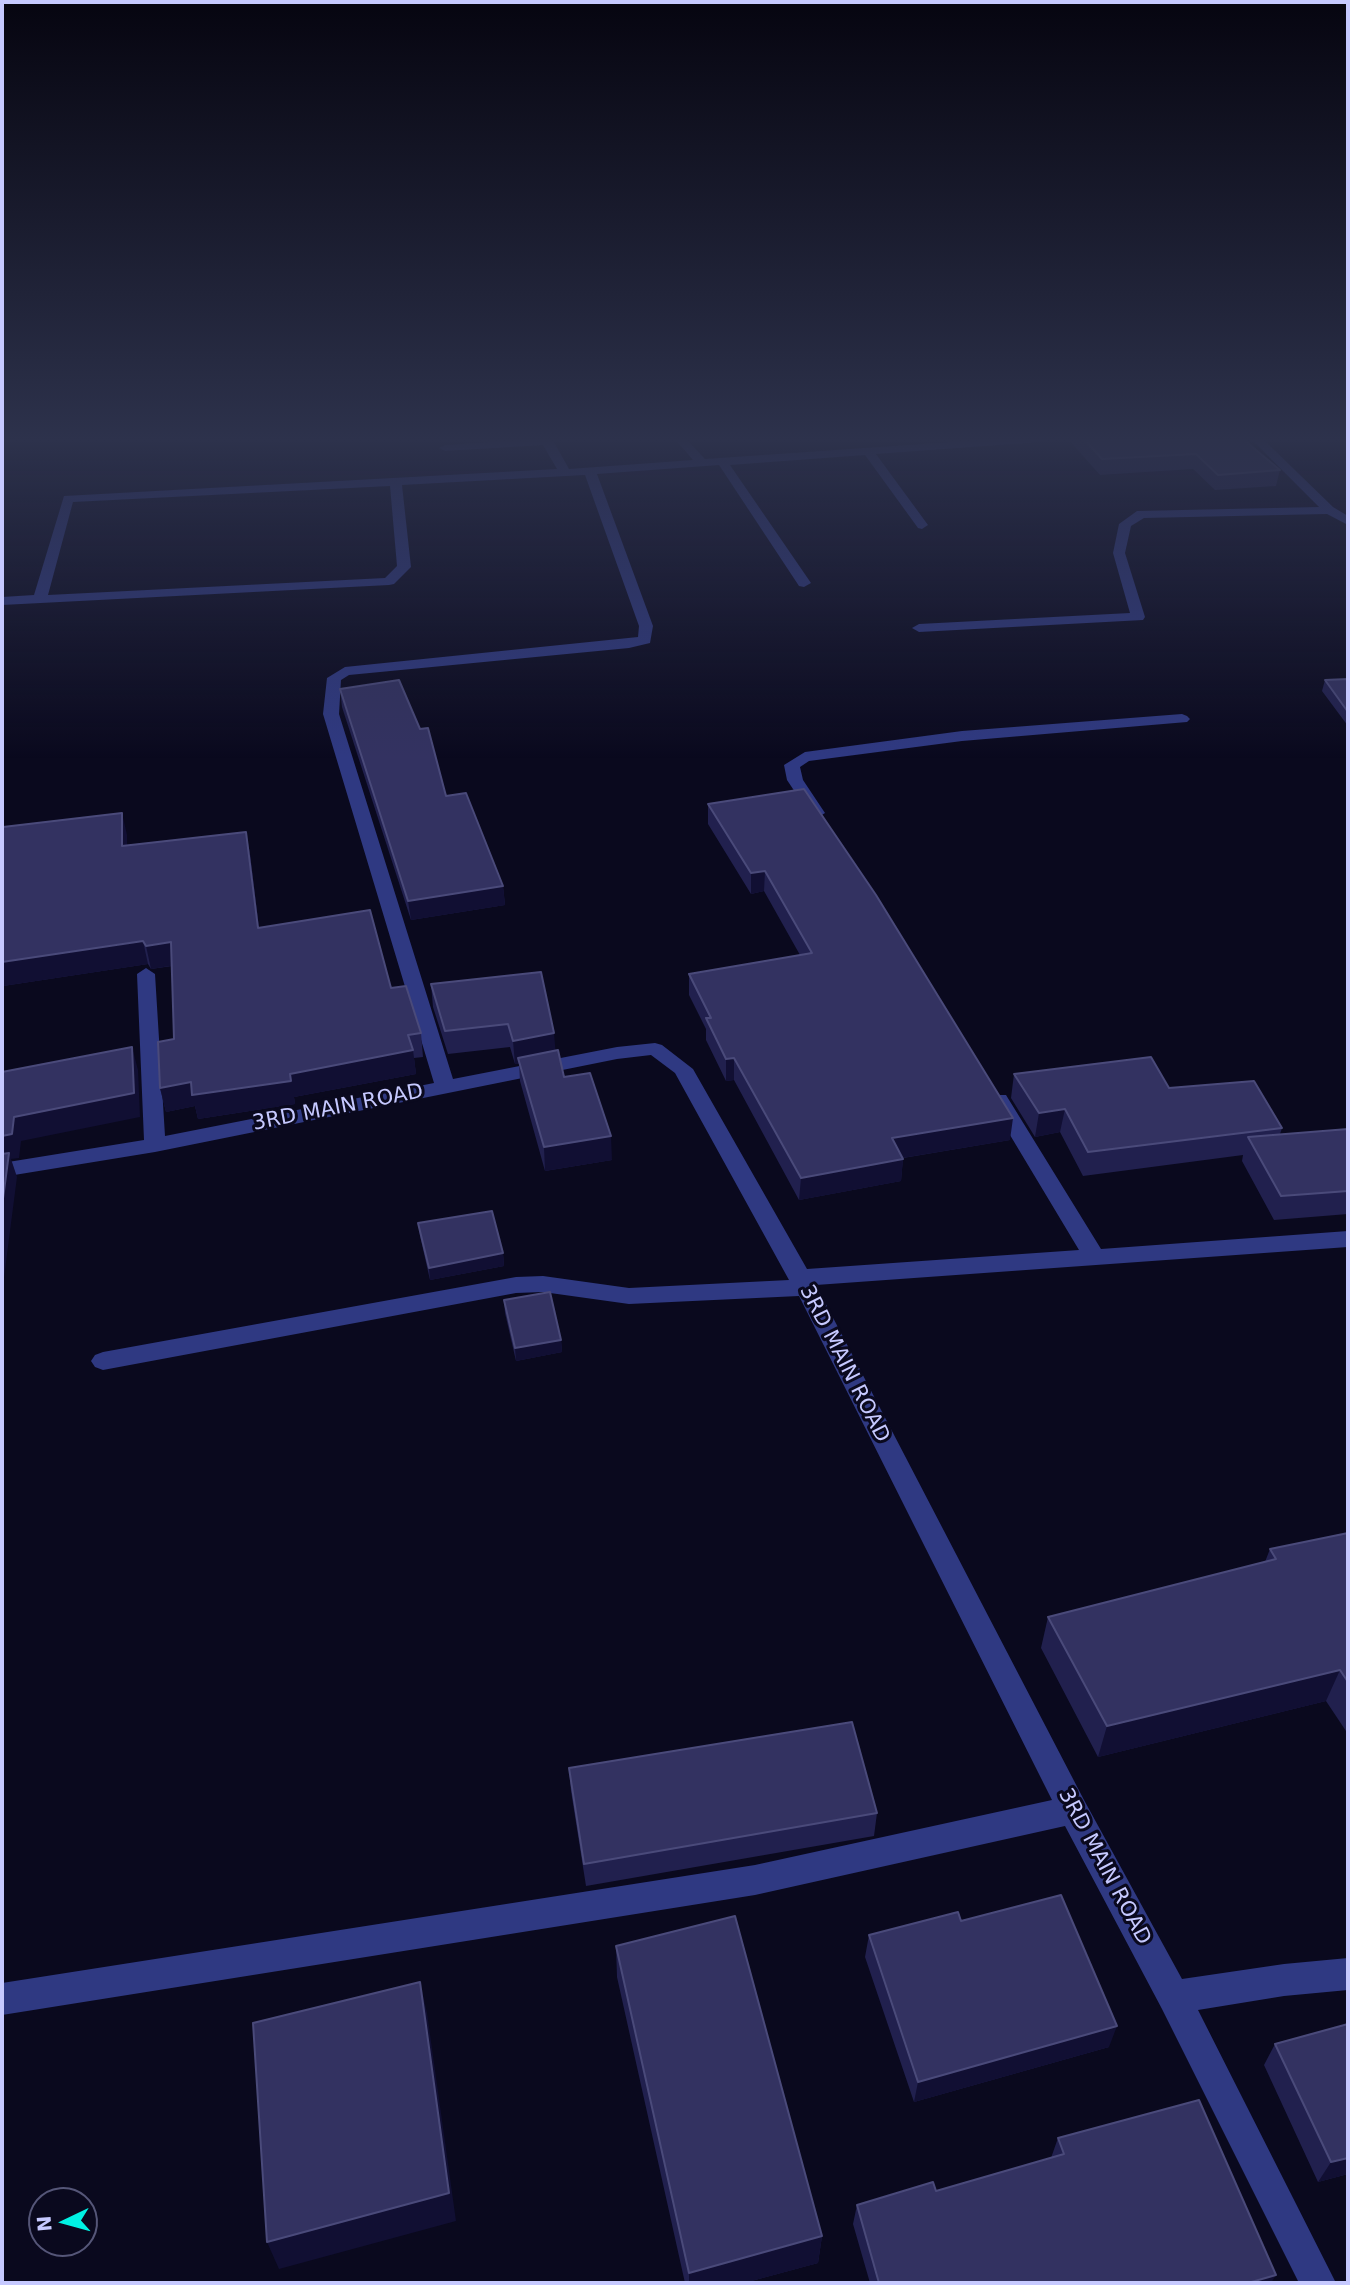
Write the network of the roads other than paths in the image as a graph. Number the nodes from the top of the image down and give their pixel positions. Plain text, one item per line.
1 (55, 546) edge
2 (402, 546) edge
3 (617, 546) edge
4 (779, 546) edge
5 (1121, 546) edge
6 (804, 583) dead end
7 (40, 599) junction
8 (2, 601) edge
9 (919, 628) dead end
10 (1182, 719) dead end
11 (824, 823) edge
12 (146, 974) edge
13 (988, 1083) edge
14 (445, 1087) junction
15 (155, 1144) junction
16 (2, 1170) edge
17 (1348, 1239) edge
18 (1095, 1256) junction
19 (803, 1283) junction
20 (103, 1361) dead end
21 (1073, 1810) junction
22 (1348, 1974) edge
23 (1174, 1997) junction
24 (2, 1999) edge
25 (1318, 2283) edge

1 - 7 street
2 - 7 street
3 - 14 street
4 - 6 street
5 - 9 street
7 - 8 street
10 - 11 street
12 - 15 street
13 - 18 street
14 - 15 street, 3RD MAIN ROAD
14 - 19 street, 3RD MAIN ROAD
15 - 16 street, 3RD MAIN ROAD
17 - 18 street
18 - 19 street
19 - 20 street
19 - 21 street, 3RD MAIN ROAD
21 - 23 street, 3RD MAIN ROAD
21 - 24 street
22 - 23 street
23 - 25 street, 3RD MAIN ROAD

